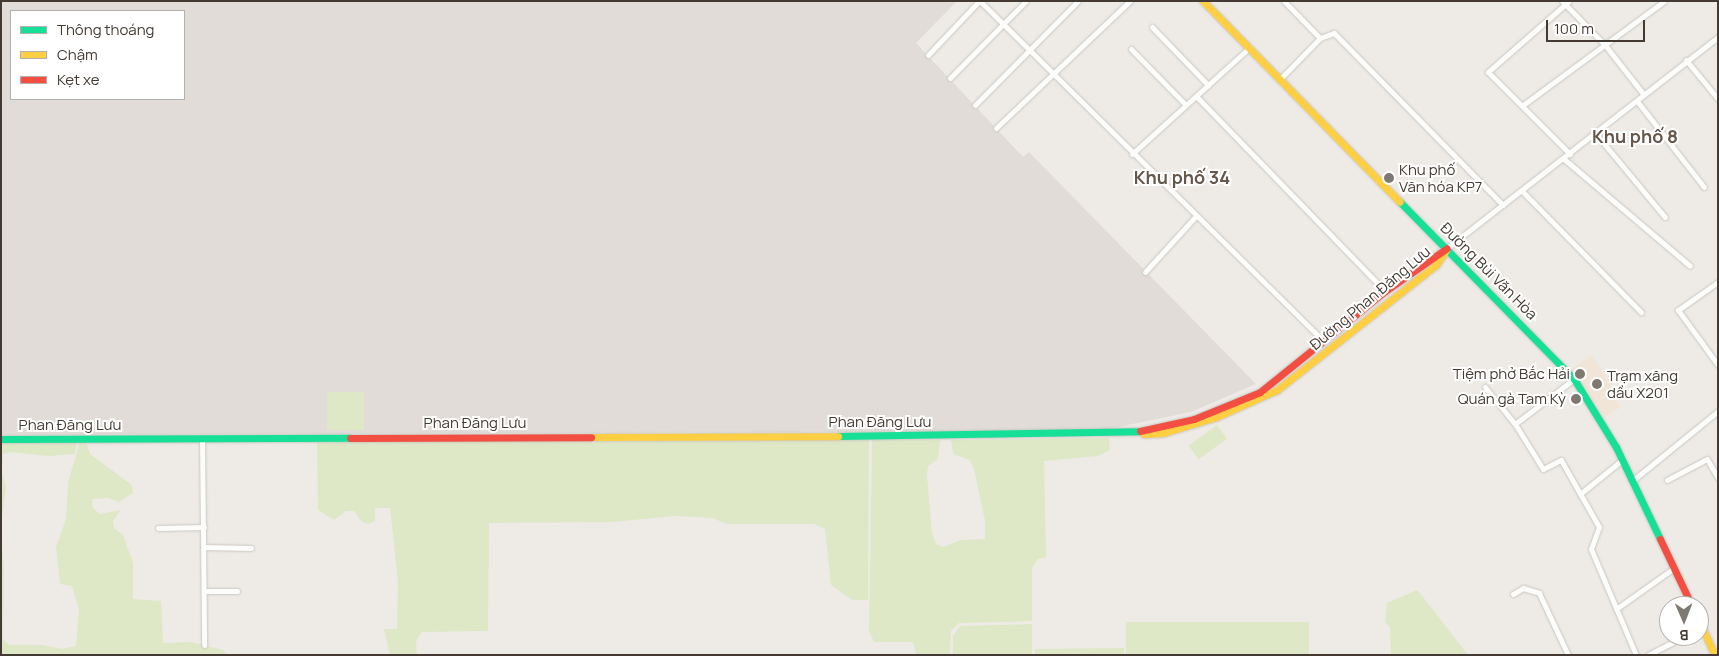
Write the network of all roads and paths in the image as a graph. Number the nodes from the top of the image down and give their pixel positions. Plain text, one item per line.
1 (980, 1) edge
2 (1026, 1) edge
3 (1078, 1) edge
4 (1130, 1) edge
5 (1203, 1) edge
6 (1284, 1) edge
7 (1664, 1) edge
8 (1565, 2) edge
9 (1004, 23) junction
10 (1152, 27) dead end
11 (1718, 37) edge
12 (1320, 38) junction
13 (1605, 45) junction
14 (1250, 47) junction
15 (1030, 49) junction
16 (1131, 49) dead end
17 (928, 55) dead end
18 (1686, 60) junction
19 (1054, 74) junction
20 (950, 78) dead end
21 (1281, 78) junction
22 (1208, 85) junction
23 (1644, 95) junction
24 (1196, 96) junction
25 (1718, 99) edge
26 (1637, 101) junction
27 (975, 105) dead end
28 (1186, 105) junction
29 (1523, 105) junction
30 (996, 128) dead end
31 (1596, 134) junction
32 (1132, 154) junction
33 (1570, 154) junction
34 (1564, 159) junction
35 (1704, 187) dead end
36 (1522, 191) junction
37 (1503, 206) junction
38 (1195, 217) junction
39 (1665, 218) dead end
40 (1447, 248) junction
41 (1690, 266) dead end
42 (1145, 272) dead end
43 (1718, 282) edge
44 (1385, 291) junction
45 (1641, 312) dead end
46 (1324, 343) junction
47 (1718, 365) edge
48 (1574, 379) junction
49 (1485, 387) dead end
50 (1248, 400) junction
51 (1718, 411) edge
52 (1516, 424) junction
53 (949, 436) joint
54 (202, 438) junction
55 (1, 439) edge
56 (1622, 460) junction
57 (1716, 468) edge
58 (1718, 478) edge
59 (1667, 480) dead end
60 (1632, 481) junction
61 (1580, 494) junction
62 (204, 527) junction
63 (158, 528) dead end
64 (204, 547) junction
65 (251, 548) dead end
66 (1674, 568) junction
67 (204, 591) junction
68 (237, 591) dead end
69 (1513, 594) dead end
70 (1687, 596) edge
71 (1616, 609) junction
72 (1709, 642) edge
73 (204, 645) dead end
74 (1666, 646) edge
75 (1568, 655) edge
76 (1636, 655) edge
77 (1648, 655) edge
78 (1716, 655) edge

1 - 9 street
1 - 17 street
2 - 9 street
3 - 15 street
4 - 19 street
5 - 14 street, Đường Bùi Văn Hòa
6 - 12 street
7 - 13 street
8 - 13 street
8 - 29 street
9 - 15 street
9 - 20 street
10 - 22 street
11 - 18 street
12 - 21 street
12 - 37 street
13 - 23 street
13 - 29 street
14 - 21 street, Đường Bùi Văn Hòa
14 - 22 street
15 - 19 street
15 - 27 street
16 - 28 street
18 - 23 street
18 - 25 street
19 - 30 street
19 - 32 street
21 - 40 street, Đường Bùi Văn Hòa
22 - 24 street
23 - 26 street
24 - 28 street
24 - 44 street
26 - 31 street
26 - 35 street
28 - 32 street
29 - 33 street
31 - 33 street
31 - 39 street
32 - 38 street
33 - 34 street
34 - 36 street
34 - 41 street
36 - 37 street
36 - 45 street
37 - 40 street
38 - 42 street
38 - 46 street
40 - 44 street, Đường Phan Đăng Lưu
40 - 48 street, Đường Bùi Văn Hòa
40 - 50 street, Đường Phan Đăng Lưu
43 - 47 street
44 - 46 street, Đường Phan Đăng Lưu
46 - 50 street, Đường Phan Đăng Lưu
48 - 52 street
48 - 56 street, Đường Bùi Văn Hòa
49 - 52 street
50 - 53 street, Đường Phan Đăng Lưu
51 - 60 street
52 - 61 street
53 - 54 street, Phan Đăng Lưu
54 - 55 street, Phan Đăng Lưu
54 - 62 street
56 - 60 street, Đường Bùi Văn Hòa
56 - 61 street
57 - 58 street
57 - 59 street
60 - 66 street, Đường Bùi Văn Hòa
61 - 71 street
62 - 63 street
62 - 64 street
64 - 65 street
64 - 67 street
66 - 70 street, Đường Bùi Văn Hòa
66 - 71 street
67 - 68 street
67 - 73 street
69 - 75 street
71 - 76 street
72 - 78 street
74 - 77 street

